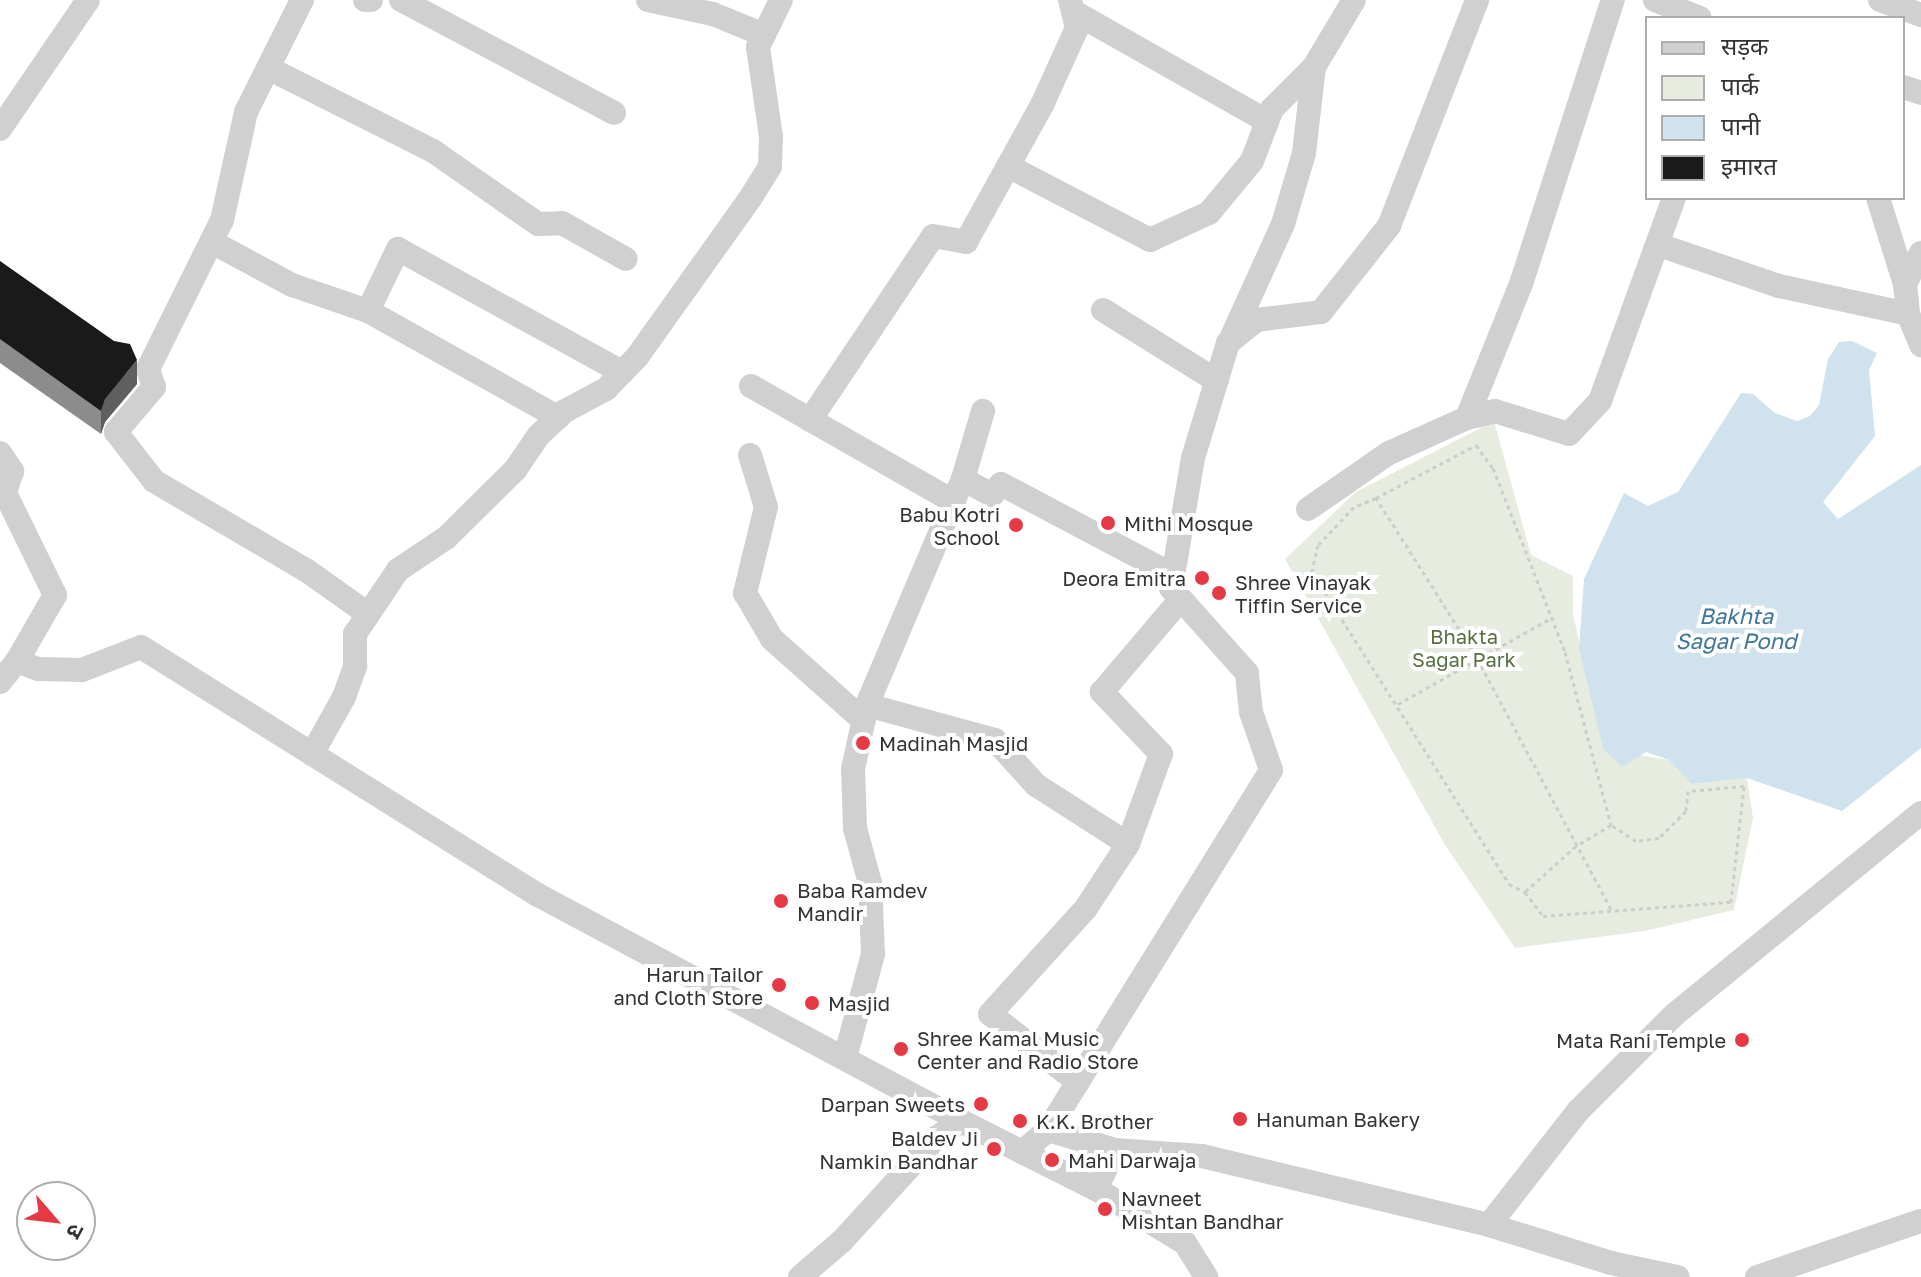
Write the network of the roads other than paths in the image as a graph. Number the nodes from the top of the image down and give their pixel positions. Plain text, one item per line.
1 (88, 0) edge
2 (302, 0) edge
3 (365, 0) edge
4 (371, 0) edge
5 (401, 0) edge
6 (648, 0) edge
7 (781, 0) edge
8 (1354, 0) edge
9 (1477, 0) edge
10 (1613, 0) edge
11 (1655, 0) edge
12 (1880, 0) edge
13 (1072, 6) edge
14 (1921, 15) edge
15 (1695, 16) edge
16 (764, 35) junction
17 (1314, 67) junction
18 (270, 69) junction
19 (614, 113) dead end
20 (1267, 121) junction
21 (0, 129) edge
22 (1008, 166) junction
23 (1673, 200) edge
24 (1879, 200) edge
25 (212, 242) junction
26 (1659, 245) junction
27 (1921, 253) edge
28 (626, 259) dead end
29 (1905, 284) junction
30 (1103, 310) dead end
31 (368, 311) junction
32 (1908, 314) junction
33 (1228, 343) junction
34 (1921, 345) edge
35 (622, 372) junction
36 (1217, 381) junction
37 (751, 386) dead end
38 (983, 411) dead end
39 (558, 417) junction
40 (1467, 418) junction
41 (810, 420) junction
42 (0, 453) edge
43 (750, 455) dead end
44 (959, 491) junction
45 (3, 495) edge
46 (1308, 509) dead end
47 (1173, 575) junction
48 (1181, 599) junction
49 (368, 614) junction
50 (17, 661) junction
51 (0, 682) edge
52 (866, 713) junction
53 (312, 754) junction
54 (1921, 813) edge
55 (1128, 844) junction
56 (845, 1058) junction
57 (1078, 1082) junction
58 (961, 1121) junction
59 (1048, 1130) junction
60 (1115, 1150) junction
61 (1022, 1152) junction
62 (1096, 1189) junction
63 (1921, 1221) edge
64 (1489, 1225) junction
65 (800, 1277) edge
66 (1206, 1277) edge
67 (1678, 1277) edge
68 (1757, 1277) edge

1 - 21 street
2 - 18 street
3 - 4 street
5 - 19 street
6 - 16 street
7 - 16 street
8 - 17 street
9 - 33 street
10 - 40 street
11 - 15 street
12 - 14 street
13 - 20 street
13 - 22 street
16 - 35 street
17 - 20 street
17 - 33 street
18 - 25 street
18 - 28 street
20 - 22 street
22 - 41 street
23 - 26 street
24 - 29 street
25 - 31 street
25 - 49 street
26 - 32 street
26 - 40 street
27 - 29 street
29 - 32 street
30 - 36 street
31 - 35 street
31 - 39 street
32 - 34 street
33 - 36 street
35 - 39 street
36 - 47 street
37 - 41 street
38 - 44 street
39 - 49 street
40 - 46 street
41 - 44 street
42 - 45 street
43 - 52 street
44 - 47 street
44 - 52 street
45 - 50 street
47 - 48 street
48 - 55 street
48 - 57 street
49 - 53 street
50 - 51 street
50 - 53 street
52 - 55 street
52 - 56 street
53 - 56 street
54 - 64 street
55 - 57 street
56 - 58 street
57 - 59 street
58 - 61 street
58 - 65 street
59 - 60 street
59 - 61 street
60 - 62 street
60 - 64 street
61 - 62 street
62 - 66 street
63 - 68 street
64 - 67 street

